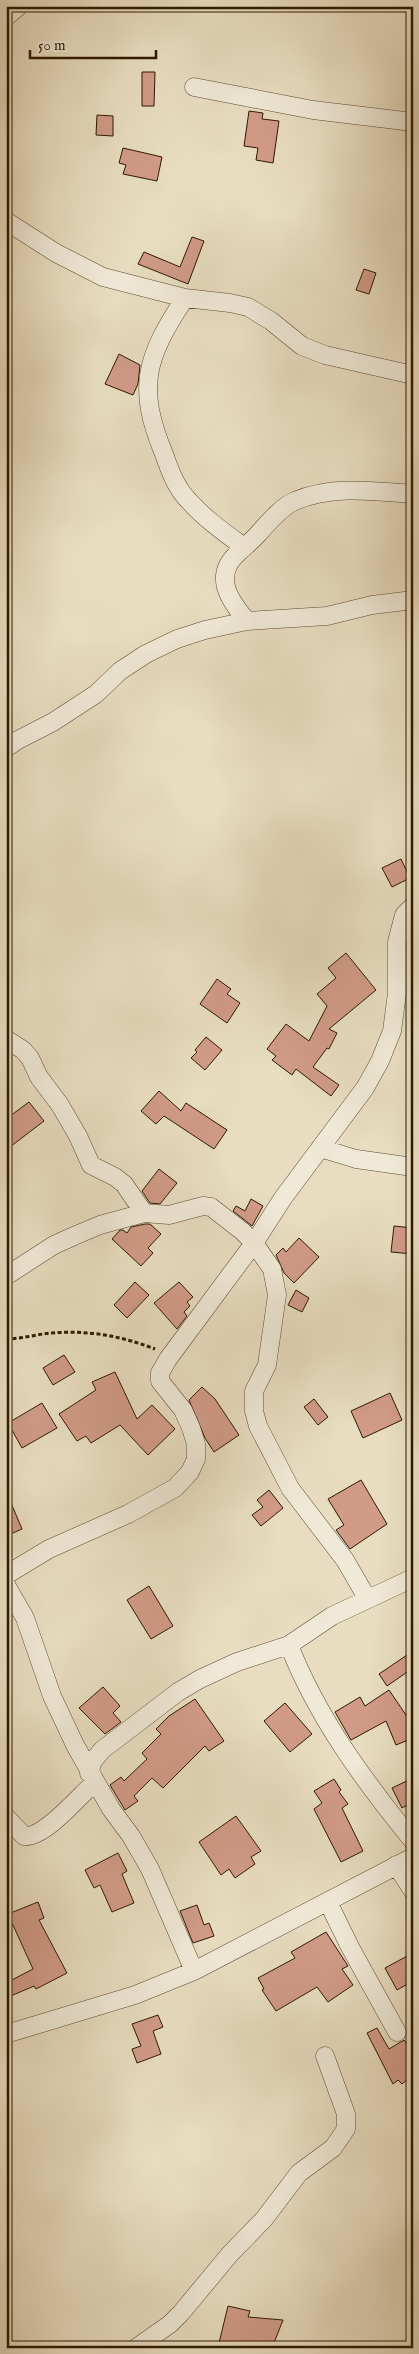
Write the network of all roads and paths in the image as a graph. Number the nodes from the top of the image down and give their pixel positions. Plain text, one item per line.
1 (19, 6) edge
2 (6, 17) edge
3 (194, 87) dead end
4 (413, 122) edge
5 (6, 222) edge
6 (185, 298) junction
7 (413, 375) edge
8 (413, 494) edge
9 (244, 547) junction
10 (413, 600) edge
11 (247, 621) junction
12 (6, 748) edge
13 (413, 906) edge
14 (6, 1039) edge
15 (320, 1148) junction
16 (413, 1168) edge
17 (144, 1213) junction
18 (254, 1243) junction
19 (6, 1276) edge
20 (6, 1338) edge
21 (168, 1359) junction
22 (6, 1575) edge
23 (413, 1578) edge
24 (6, 1584) edge
25 (367, 1598) junction
26 (289, 1645) junction
27 (92, 1778) junction
28 (6, 1817) edge
29 (413, 1841) edge
30 (413, 1857) edge
31 (396, 1865) junction
32 (413, 1891) edge
33 (328, 1902) junction
34 (194, 1971) junction
35 (397, 2032) dead end
36 (6, 2034) edge
37 (325, 2056) dead end
38 (136, 2348) edge

1 - 2 street
3 - 4 street
5 - 6 street
6 - 7 street
6 - 9 street
8 - 9 street
9 - 11 street
10 - 11 street
11 - 12 street
13 - 15 street
14 - 17 street
15 - 16 street
15 - 18 street
17 - 18 street
17 - 19 street
18 - 21 street
18 - 25 street
20 - 21 path
21 - 22 street
23 - 25 street
24 - 27 street
25 - 26 street
26 - 27 street
26 - 29 street
27 - 28 street
27 - 34 street
30 - 31 street
31 - 32 street
31 - 33 street
33 - 34 street
33 - 35 street
34 - 36 street
37 - 38 street

